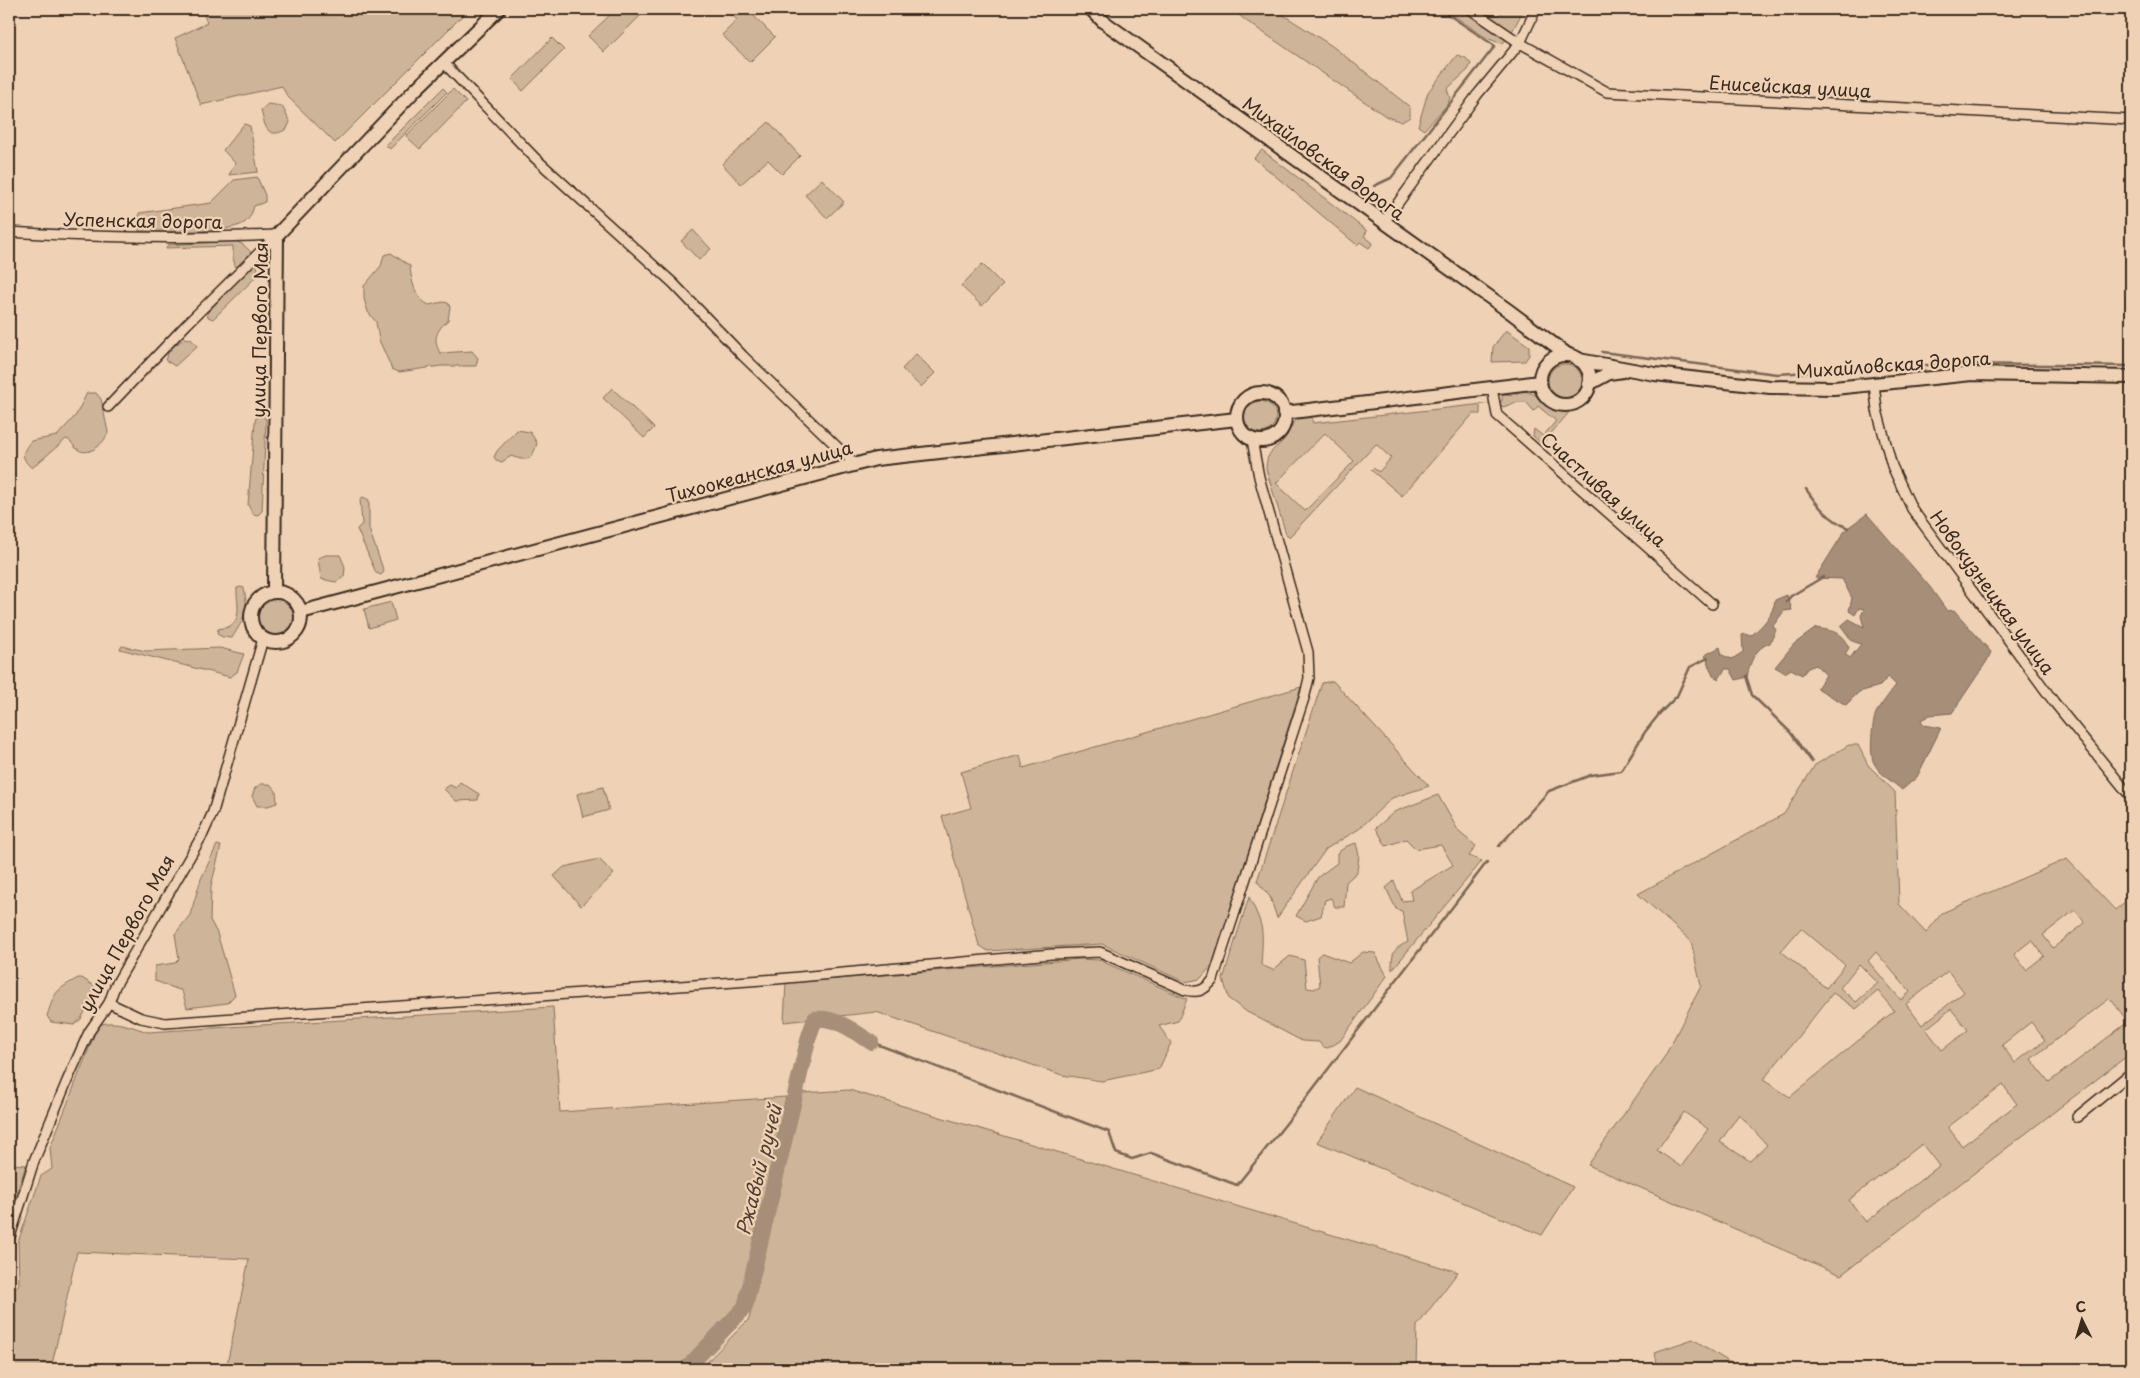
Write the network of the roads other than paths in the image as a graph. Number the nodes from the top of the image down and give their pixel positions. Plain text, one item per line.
1 (498, 9) edge
2 (1091, 9) edge
3 (1470, 9) edge
4 (1536, 9) edge
5 (1520, 43) junction
6 (443, 62) junction
7 (2131, 120) edge
8 (1384, 222) junction
9 (9, 232) edge
10 (277, 234) junction
11 (1539, 333) junction
12 (1574, 357) junction
13 (1544, 366) junction
14 (1629, 370) junction
15 (2131, 377) edge
16 (1540, 382) junction
17 (1589, 384) junction
18 (1874, 384) junction
19 (1492, 388) junction
20 (108, 407) dead end
21 (1284, 413) junction
22 (1237, 419) junction
23 (1252, 440) junction
24 (855, 464) junction
25 (274, 592) junction
26 (1712, 604) dead end
27 (301, 612) junction
28 (263, 639) junction
29 (2131, 797) edge
30 (109, 1003) junction
31 (2131, 1073) edge
32 (2077, 1117) dead end
33 (9, 1240) edge

1 - 6 street, улица Первого Мая
2 - 8 street, Михайловская дорога
3 - 5 street, Енисейская улица
4 - 5 street
5 - 7 street, Енисейская улица
5 - 8 street
6 - 10 street, улица Первого Мая
6 - 24 street
8 - 11 street, Михайловская дорога
9 - 10 street, Успенская дорога
10 - 20 street
10 - 25 street, улица Первого Мая
11 - 12 street, Михайловская дорога
11 - 13 street
12 - 13 street
12 - 14 street, Михайловская дорога
12 - 17 street
13 - 16 street
14 - 17 street, Михайловская дорога
14 - 18 street, Михайловская дорога
15 - 18 street, Михайловская дорога
16 - 17 street
16 - 19 street
18 - 29 street, Новокузнецкая улица
19 - 21 street
19 - 26 street, Счастливая улица
21 - 22 street
21 - 23 street
22 - 23 street
22 - 24 street, Тихоокеанская улица
23 - 30 street
24 - 27 street, Тихоокеанская улица
25 - 27 street
25 - 28 street
27 - 28 street
28 - 30 street, улица Первого Мая
30 - 33 street, улица Первого Мая
31 - 32 street

